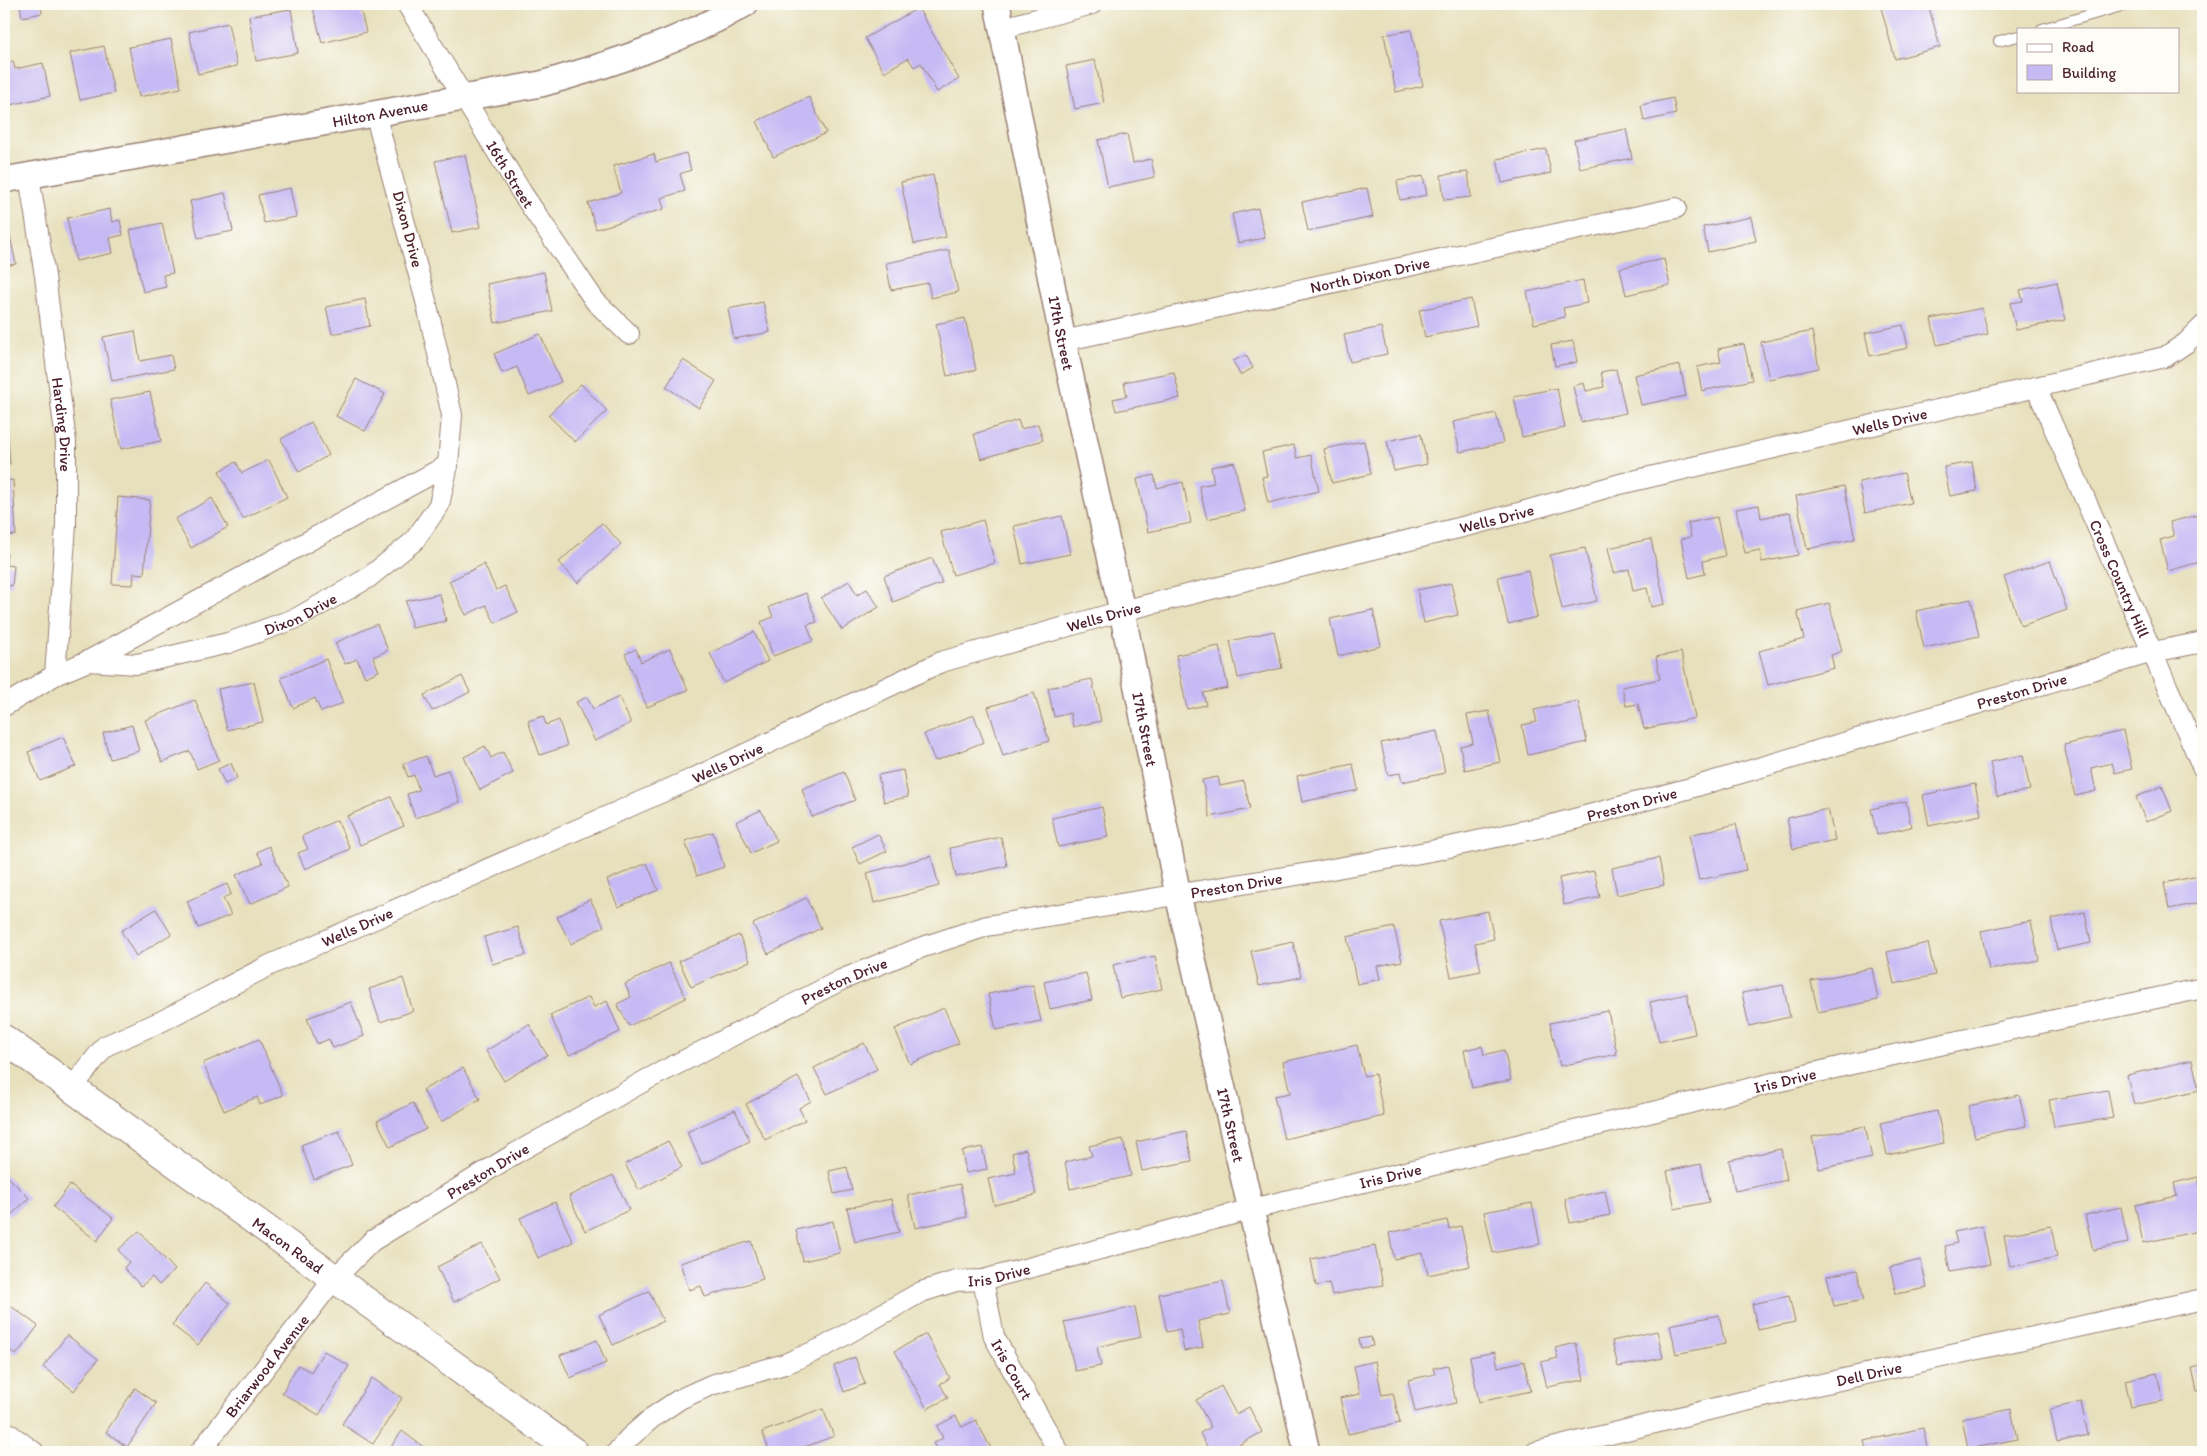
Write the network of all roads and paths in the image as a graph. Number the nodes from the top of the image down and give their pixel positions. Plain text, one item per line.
1 (407, 4) edge
2 (746, 4) edge
3 (997, 4) edge
4 (1092, 4) edge
5 (2128, 4) edge
6 (1003, 28) junction
7 (2045, 28) edge
8 (2017, 36) edge
9 (1999, 41) dead end
10 (464, 99) junction
11 (376, 113) junction
12 (29, 176) junction
13 (4, 180) edge
14 (1676, 208) dead end
15 (2203, 326) edge
16 (629, 334) dead end
17 (1063, 340) junction
18 (2036, 387) junction
19 (448, 465) junction
20 (1122, 611) junction
21 (2203, 642) edge
22 (2153, 652) junction
23 (88, 661) junction
24 (55, 675) junction
25 (4, 706) edge
26 (2203, 768) edge
27 (1178, 895) junction
28 (2203, 988) edge
29 (4, 1039) edge
30 (73, 1087) junction
31 (1252, 1210) junction
32 (334, 1279) junction
33 (983, 1280) junction
34 (2203, 1299) edge
35 (4, 1430) edge
36 (34, 1452) edge
37 (200, 1452) edge
38 (574, 1452) edge
39 (617, 1452) edge
40 (1059, 1452) edge
41 (1307, 1452) edge
42 (1536, 1452) edge

1 - 10 street, 16th Street
2 - 10 street, Hilton Avenue
3 - 6 street, 17th Street
4 - 6 street
5 - 7 lane
6 - 17 street, 17th Street
8 - 9 lane
10 - 11 street, Hilton Avenue
10 - 16 street, 16th Street
11 - 12 street, Hilton Avenue
11 - 19 street, Dixon Drive
12 - 13 street, Hilton Avenue
12 - 24 street, Harding Drive
14 - 17 street, North Dixon Drive
15 - 18 street, Wells Drive
17 - 20 street, 17th Street
18 - 20 street, Wells Drive
18 - 22 street, Cross Country Hill
19 - 23 street, Dixon Drive
19 - 23 street, Dixon Drive
20 - 27 street, 17th Street
20 - 30 street, Wells Drive
21 - 22 street, Preston Drive
22 - 26 street, Cross Country Hill
22 - 27 street, Preston Drive
23 - 24 street, Dixon Drive
24 - 25 street, Dixon Drive
27 - 31 street, 17th Street
27 - 32 street, Preston Drive
28 - 31 street, Iris Drive
29 - 30 main road, Macon Road
30 - 32 main road, Macon Road
31 - 33 street, Iris Drive
31 - 41 street, 17th Street
32 - 37 street, Briarwood Avenue
32 - 38 main road, Macon Road
33 - 39 street, Iris Drive
33 - 40 street, Iris Court
34 - 42 street, Dell Drive
35 - 36 street

